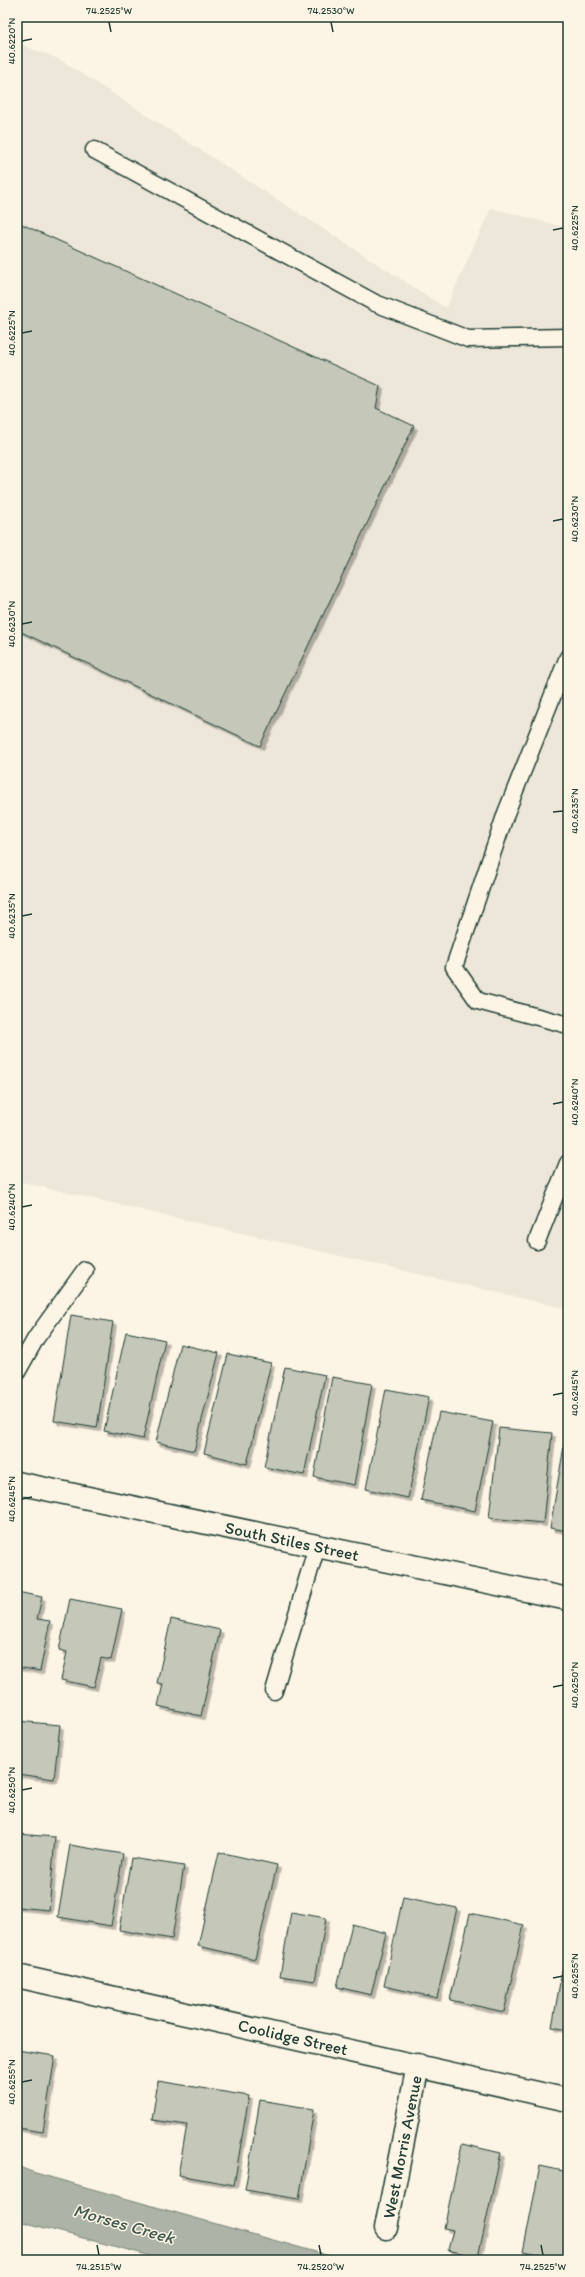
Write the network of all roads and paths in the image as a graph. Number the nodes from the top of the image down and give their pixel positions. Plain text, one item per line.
1 (94, 150) dead end
2 (568, 337) edge
3 (568, 657) edge
4 (568, 1026) edge
5 (568, 1163) edge
6 (537, 1241) dead end
7 (85, 1270) dead end
8 (17, 1372) edge
9 (17, 1483) edge
10 (317, 1546) junction
11 (568, 1599) edge
12 (274, 1691) dead end
13 (17, 1976) edge
14 (418, 2065) junction
15 (568, 2100) edge
16 (386, 2228) dead end

1 - 2 lane
3 - 4 lane
5 - 6 lane
7 - 8 lane
9 - 10 street, South Stiles Street
10 - 11 street, South Stiles Street
10 - 12 lane
13 - 14 street, Coolidge Street
14 - 15 street, Coolidge Street
14 - 16 street, West Morris Avenue

